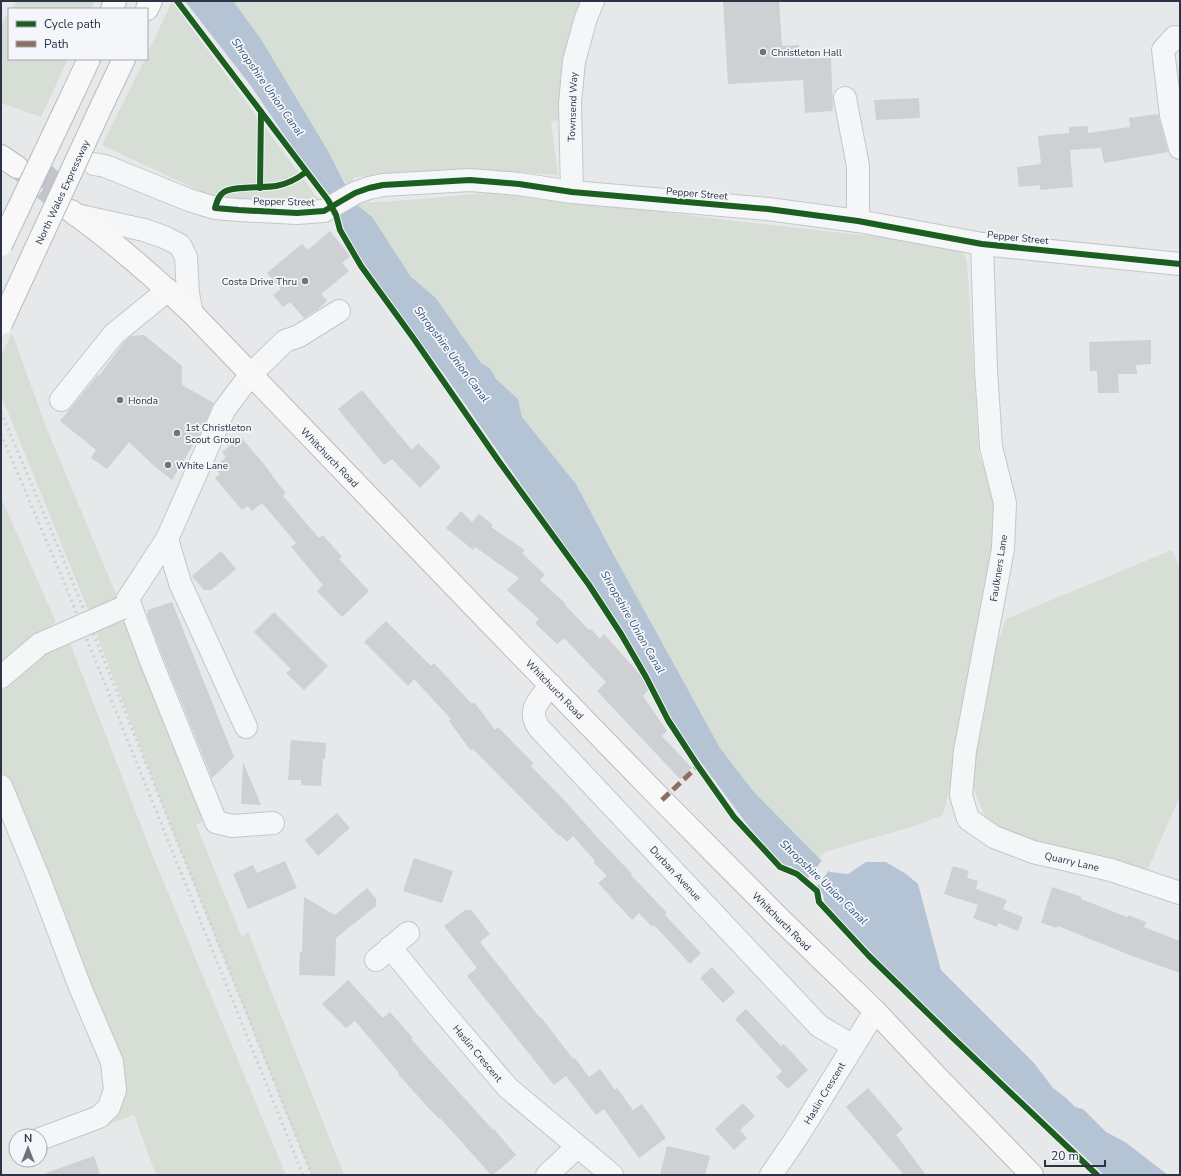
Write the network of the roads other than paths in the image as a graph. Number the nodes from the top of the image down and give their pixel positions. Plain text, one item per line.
1 (593, 1) edge
2 (1175, 37) dead end
3 (89, 60) edge
4 (124, 60) edge
5 (845, 98) dead end
6 (1180, 148) edge
7 (94, 164) tunnel mouth
8 (572, 192) junction
9 (74, 213) joint
10 (858, 221) junction
11 (982, 244) junction
12 (1, 245) edge
13 (1180, 264) edge
14 (168, 290) junction
15 (339, 311) dead end
16 (192, 313) junction
17 (1, 324) edge
18 (251, 374) junction
19 (60, 400) dead end
20 (167, 539) junction
21 (125, 604) junction
22 (1, 677) edge
23 (551, 685) junction
24 (246, 727) dead end
25 (1, 786) edge
26 (968, 819) joint
27 (273, 823) dead end
28 (1180, 893) edge
29 (408, 933) dead end
30 (874, 1011) junction
31 (853, 1046) junction
32 (48, 1136) edge
33 (577, 1146) junction
34 (547, 1175) edge
35 (612, 1175) edge
36 (771, 1175) edge
37 (1032, 1175) edge

1 - 8 street, Townsend Way
2 - 6 street
3 - 12 highway, bridge
4 - 17 highway, North Wales Expressway, bridge
5 - 10 street
7 - 8 street, Pepper Street
8 - 10 street, Pepper Street
9 - 14 highway, Whitchurch Road
9 - 16 street
10 - 11 street, Pepper Street
11 - 13 street, Pepper Street
11 - 26 street, Faulkners Lane
14 - 16 highway, Whitchurch Road
14 - 19 street
15 - 18 street
16 - 18 highway, Whitchurch Road
18 - 20 street
18 - 23 highway, Whitchurch Road
20 - 21 street
20 - 24 street
21 - 22 street, bridge
21 - 27 street
23 - 30 highway, Whitchurch Road
23 - 31 street, Durban Avenue
25 - 32 street
26 - 28 street, Quarry Lane
29 - 33 street, Haslin Crescent
30 - 31 street, Haslin Crescent
30 - 37 highway, Whitchurch Road
31 - 36 street, Haslin Crescent
33 - 34 street
33 - 35 street, Haslin Crescent

